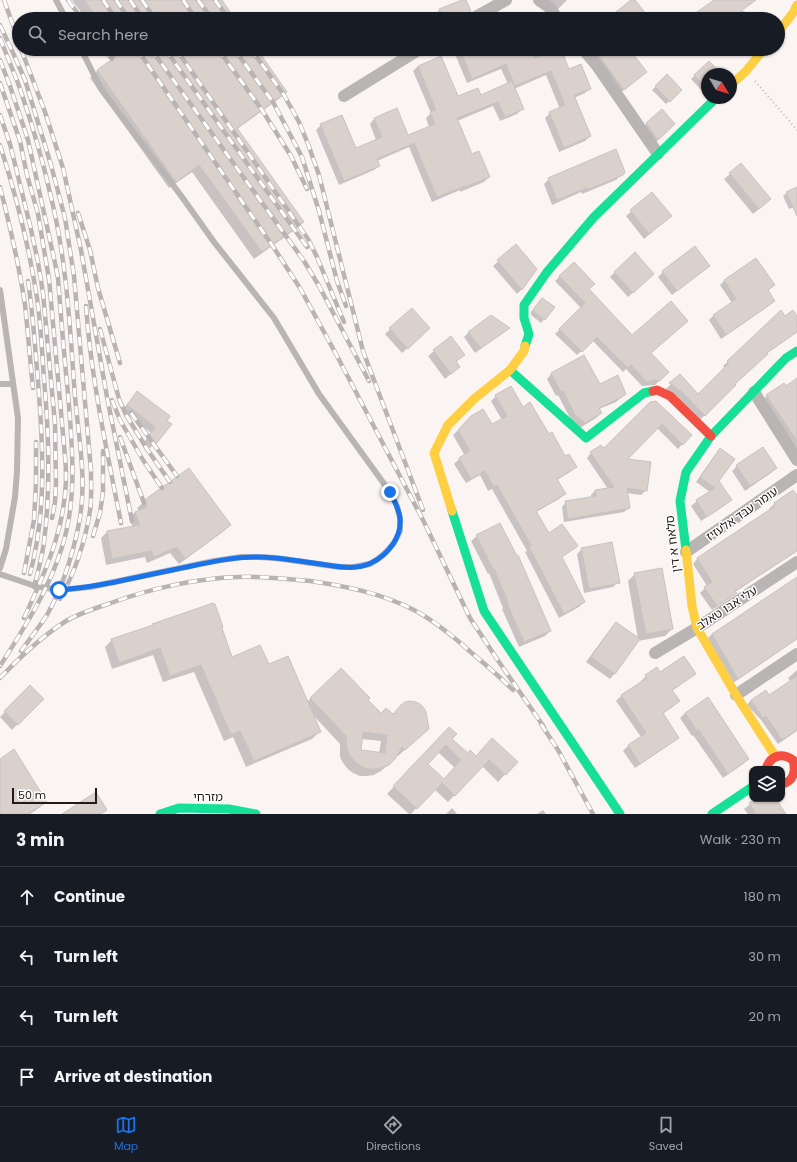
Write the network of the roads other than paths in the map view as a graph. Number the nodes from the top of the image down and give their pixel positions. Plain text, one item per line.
1 (56, 0) edge
2 (506, 0) edge
3 (539, 0) edge
4 (797, 5) edge
5 (62, 12) edge
6 (485, 12) edge
7 (553, 12) edge
8 (785, 24) edge
9 (84, 56) edge
10 (409, 56) edge
11 (589, 56) edge
12 (758, 56) edge
13 (737, 79) edge
14 (344, 96) dead end
15 (710, 104) edge
16 (658, 154) junction
17 (0, 290) edge
18 (797, 351) edge
19 (510, 370) junction
20 (0, 384) edge
21 (13, 384) junction
22 (754, 392) junction
23 (711, 436) junction
24 (797, 460) edge
25 (797, 476) edge
26 (686, 552) junction
27 (797, 562) edge
28 (0, 568) edge
29 (0, 574) edge
30 (697, 628) junction
31 (655, 652) dead end
32 (797, 654) edge
33 (736, 695) junction
34 (775, 756) junction
35 (795, 758) edge
36 (767, 766) edge
37 (785, 783) edge
38 (749, 789) edge
39 (160, 814) edge
40 (256, 814) edge
41 (620, 814) edge
42 (712, 814) edge

1 - 5 lane
2 - 6 street
3 - 7 street
4 - 8 street
9 - 29 lane
10 - 14 street
11 - 16 street
12 - 13 street
15 - 16 street
16 - 19 street
17 - 21 lane
18 - 22 street, סלאח א דין
19 - 23 street
19 - 41 street
20 - 21 lane
21 - 28 lane
22 - 23 street, סלאח א דין
22 - 24 street
23 - 26 street, סלאח א דין
25 - 26 street, עומר עבד אלעזיז
26 - 30 street, סלאח א דין
27 - 30 street, עלי אבו טאלב
30 - 31 street, עלי אבו טאלב
30 - 33 street, סלאח א דין
32 - 33 street
33 - 34 street, סלאח א דין
34 - 35 street
34 - 36 street
35 - 37 street
38 - 42 street
39 - 40 street, מזרחי

